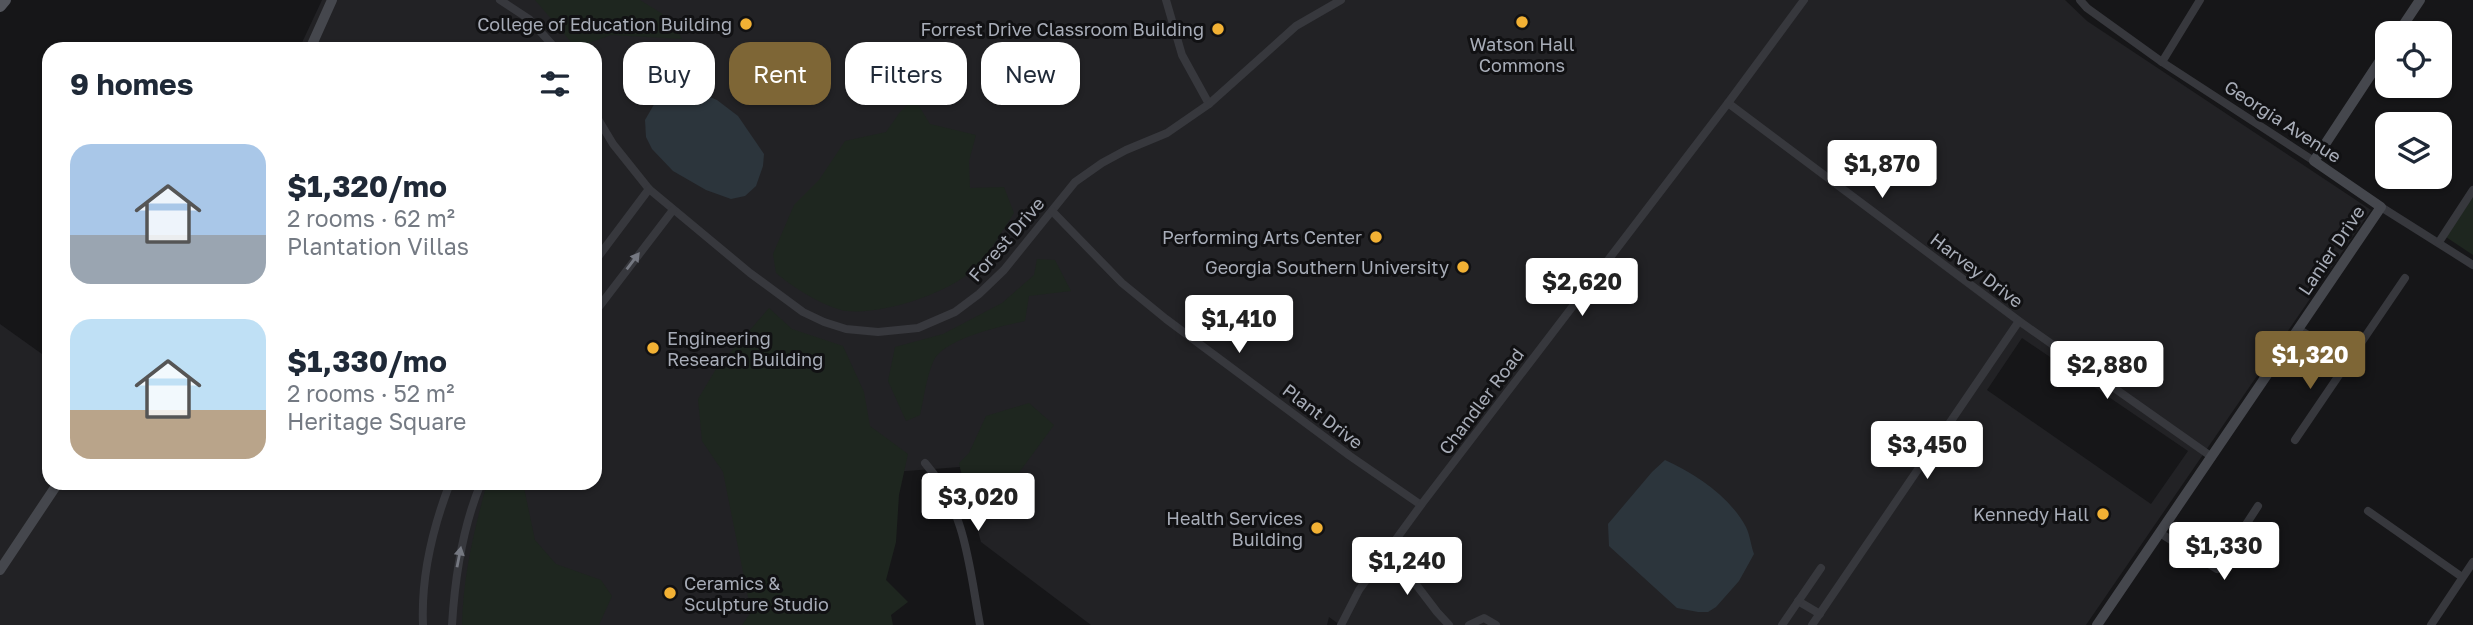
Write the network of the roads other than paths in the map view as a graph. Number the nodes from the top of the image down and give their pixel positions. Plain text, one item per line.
1 (5, 0) edge
2 (332, 0) edge
3 (500, 0) edge
4 (1166, 0) edge
5 (1341, 0) edge
6 (1804, 0) edge
7 (2080, 0) edge
8 (2200, 0) edge
9 (2420, 0) edge
10 (0, 6) edge
11 (2406, 21) edge
12 (313, 42) edge
13 (550, 42) edge
14 (2162, 62) junction
15 (2375, 68) edge
16 (1728, 103) junction
17 (1209, 104) junction
18 (602, 126) edge
19 (2314, 161) junction
20 (649, 189) junction
21 (2473, 190) edge
22 (2381, 207) junction
23 (673, 210) junction
24 (1052, 211) junction
25 (2439, 242) junction
26 (602, 252) edge
27 (2473, 265) edge
28 (2405, 278) dead end
29 (602, 303) edge
30 (2019, 321) junction
31 (2298, 329) junction
32 (2348, 359) junction
33 (2295, 440) dead end
34 (2212, 457) junction
35 (925, 463) dead end
36 (53, 490) edge
37 (447, 490) edge
38 (478, 490) edge
39 (1421, 505) junction
40 (2258, 506) dead end
41 (2368, 511) dead end
42 (2160, 533) junction
43 (1389, 549) junction
44 (2473, 562) edge
45 (1821, 568) dead end
46 (0, 570) edge
47 (2462, 578) junction
48 (1798, 601) junction
49 (1820, 614) junction
50 (423, 625) edge
51 (452, 625) edge
52 (980, 625) edge
53 (1341, 625) edge
54 (1449, 625) edge
55 (1469, 625) edge
56 (1496, 625) edge
57 (1782, 625) edge
58 (1812, 625) edge
59 (2097, 625) edge
60 (2431, 625) edge

1 - 10 main road
2 - 12 street
3 - 13 street
4 - 17 street
5 - 17 street, Forest Drive
6 - 16 street, Chandler Road
7 - 14 street, Georgia Avenue
8 - 14 street
9 - 11 street
14 - 19 street, Georgia Avenue
15 - 19 street
16 - 30 street, Harvey Drive
16 - 39 street, Chandler Road
17 - 24 street, Forest Drive
18 - 20 street, Forest Drive
19 - 22 street, Georgia Avenue
20 - 23 street, Forest Drive
20 - 26 street
21 - 25 street
22 - 25 street, Georgia Avenue
22 - 31 street, Lanier Drive
23 - 24 street, Forest Drive
29 -> 23 street
24 - 39 street, Plant Drive
25 - 27 street, Georgia Avenue
28 - 32 street
30 - 34 street, Harvey Drive
30 - 49 street
31 - 32 street
31 - 34 street, Lanier Drive
32 - 33 street
34 - 42 street, Lanier Drive
35 - 52 street
36 - 46 street
37 - 50 street
51 -> 38 street
39 - 43 street, Chandler Road
40 - 42 street
41 - 47 street
42 - 59 street, Lanier Drive
43 - 53 street, Chandler Road
43 - 54 street
44 - 47 street
45 - 48 street
47 - 60 street
48 - 49 street
48 - 57 street
49 - 58 street
55 - 56 street

